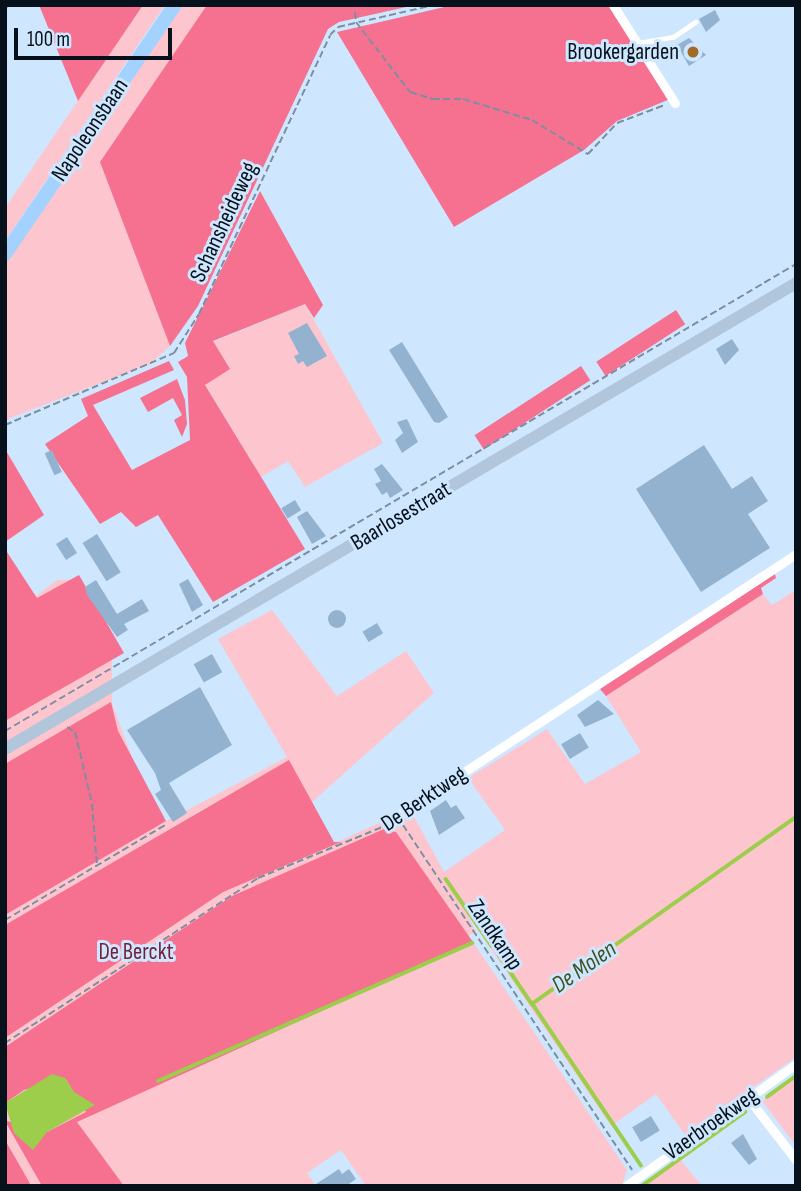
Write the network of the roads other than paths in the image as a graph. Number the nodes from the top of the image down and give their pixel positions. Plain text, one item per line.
1 (176, 5) edge
2 (613, 5) edge
3 (695, 22) dead end
4 (637, 44) junction
5 (675, 103) road end
6 (5, 254) edge
7 (794, 289) edge
8 (796, 554) edge
9 (5, 749) edge
10 (397, 816) road end
11 (796, 1064) edge
12 (748, 1098) junction
13 (796, 1160) edge
14 (626, 1186) edge

1 - 6 main road, Napoleonsbaan
2 - 4 street
3 - 4 lane
4 - 5 street
7 - 9 street, Baarlosestraat
8 - 10 street, De Berktweg
11 - 12 street, Vaerbroekweg
12 - 13 street
12 - 14 street, Vaerbroekweg

